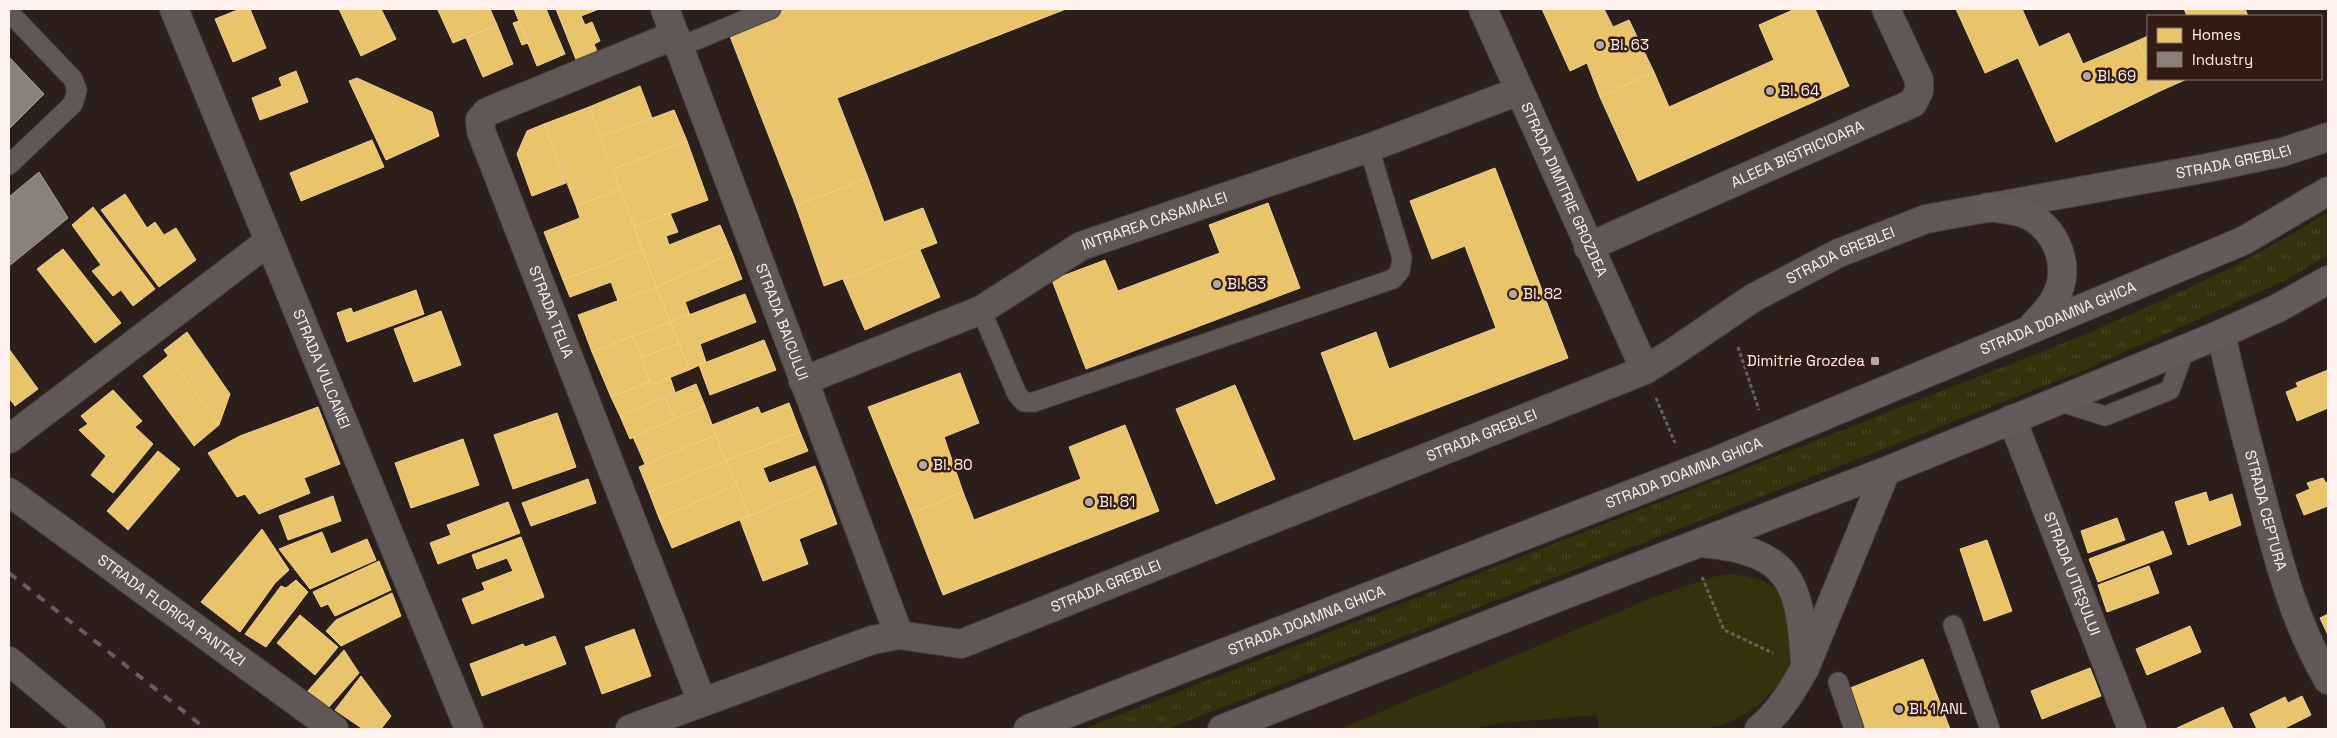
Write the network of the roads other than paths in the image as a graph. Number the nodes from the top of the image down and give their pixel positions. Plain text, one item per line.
1 (174, 9) edge
2 (665, 9) edge
3 (771, 9) edge
4 (1483, 9) edge
5 (1886, 9) edge
6 (9, 12) edge
7 (677, 41) junction
8 (1519, 90) junction
9 (2328, 137) edge
10 (1369, 148) junction
11 (9, 165) edge
12 (2328, 191) edge
13 (1988, 207) junction
14 (268, 242) junction
15 (1588, 247) junction
16 (2328, 280) edge
17 (981, 310) junction
18 (2030, 330) junction
19 (2221, 334) junction
20 (1645, 370) junction
21 (803, 381) junction
22 (2012, 419) junction
23 (9, 439) edge
24 (1886, 471) junction
25 (9, 492) edge
26 (1694, 544) junction
27 (1953, 625) dead end
28 (899, 635) junction
29 (9, 661) edge
30 (1805, 668) junction
31 (2328, 680) edge
32 (1838, 682) dead end
33 (702, 702) junction
34 (91, 729) edge
35 (334, 729) edge
36 (469, 729) edge
37 (630, 729) edge
38 (1028, 729) edge
39 (1222, 729) edge
40 (1758, 729) edge
41 (1854, 729) edge
42 (1990, 729) edge
43 (2132, 729) edge

1 - 14 street, STRADA VULCANEI
2 - 7 street, STRADA BAICULUI
3 - 7 lane
4 - 8 street, STRADA DIMITRIE GROZDEA
5 - 15 street, ALEEA BISTRICIOARA
6 - 11 lane
7 - 21 street, STRADA BAICULUI
7 - 33 street, STRADA TELIA
8 - 10 street, INTRAREA CASAMALEI
8 - 15 street, STRADA DIMITRIE GROZDEA
9 - 13 street, STRADA GREBLEI
10 - 17 street, INTRAREA CASAMALEI
10 - 17 lane
12 - 18 main road, STRADA DOAMNA GHICA
13 - 18 main road
13 - 20 street, STRADA GREBLEI
14 - 23 street
14 - 36 street, STRADA VULCANEI
15 - 20 street, STRADA DIMITRIE GROZDEA
16 - 19 main road
17 - 21 street, INTRAREA CASAMALEI
18 - 38 main road, STRADA DOAMNA GHICA
19 - 22 main road
19 - 31 street, STRADA CEPTURA
20 - 28 street, STRADA GREBLEI
21 - 28 street, STRADA BAICULUI
22 - 24 main road
22 - 43 street, STRADA UTIEȘULUI
24 - 26 main road
24 - 30 main road
25 - 35 street, STRADA FLORICA PANTAZI
26 - 30 main road
26 - 39 main road
27 - 42 lane
28 - 33 street, STRADA GREBLEI
29 - 34 street
30 - 40 street
32 - 41 lane
33 - 37 street, STRADA GREBLEI

